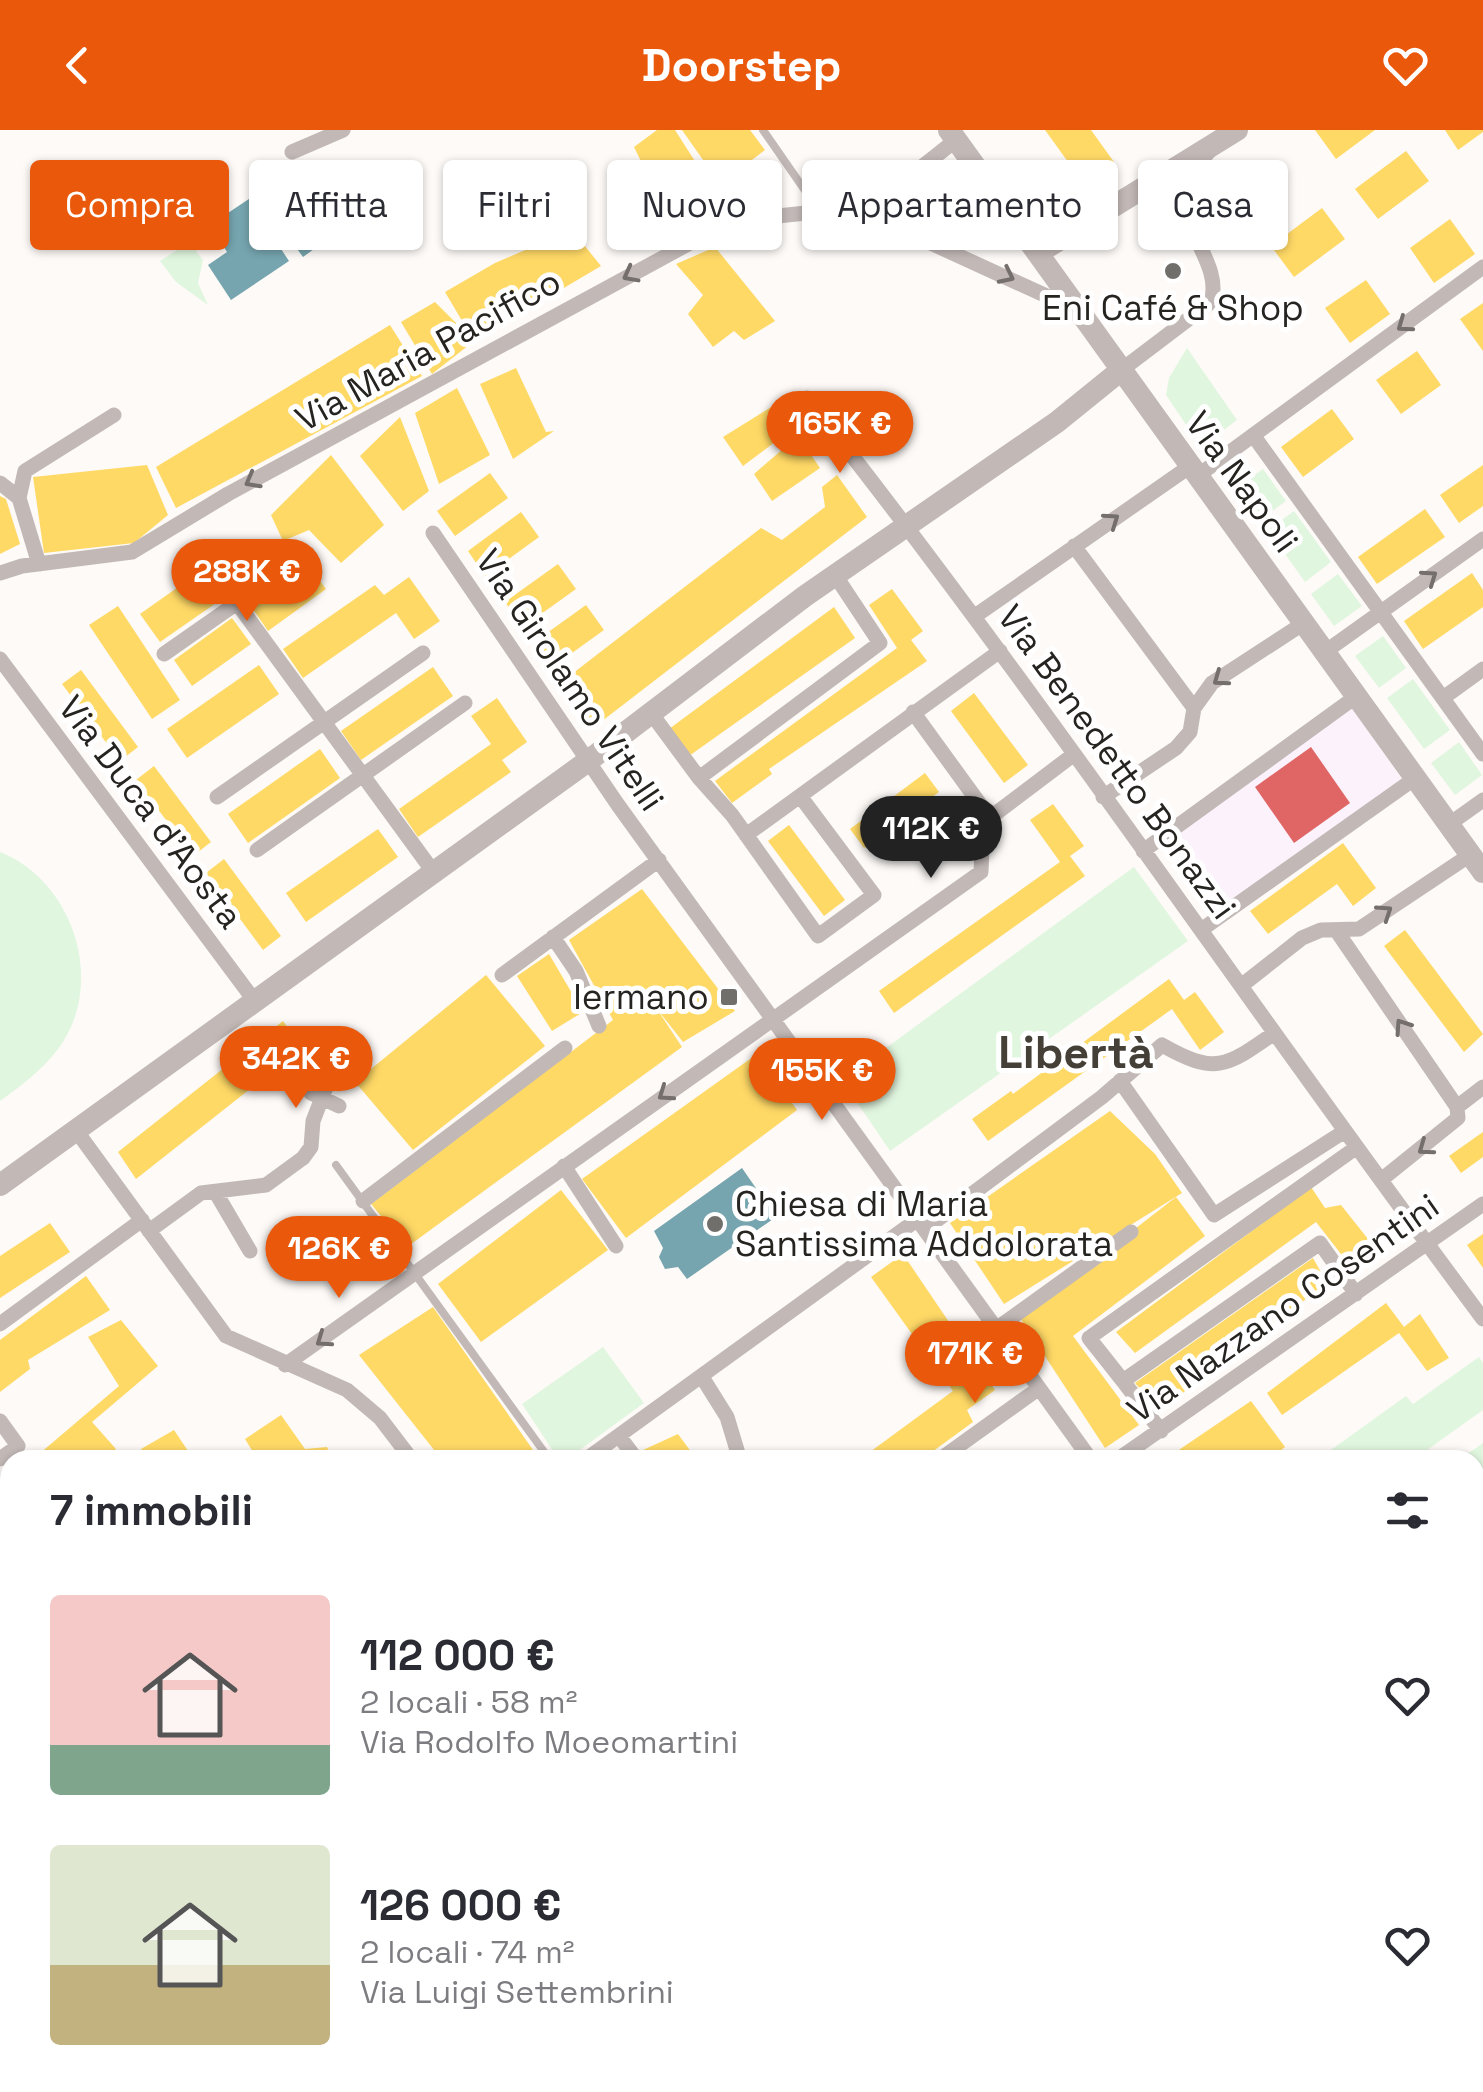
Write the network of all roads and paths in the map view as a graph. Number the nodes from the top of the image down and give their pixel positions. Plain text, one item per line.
1 (343, 130) edge
2 (763, 130) edge
3 (1236, 130) edge
4 (952, 135) edge
5 (1212, 148) junction
6 (292, 152) dead end
7 (927, 160) edge
8 (802, 186) edge
9 (802, 214) edge
10 (946, 250) edge
11 (1038, 252) junction
12 (1483, 267) edge
13 (1078, 310) junction
14 (1120, 371) junction
15 (807, 398) dead end
16 (114, 416) dead end
17 (1253, 436) junction
18 (1192, 472) junction
19 (0, 483) edge
20 (19, 498) junction
21 (908, 526) junction
22 (433, 532) dead end
23 (1483, 539) edge
24 (1074, 546) junction
25 (304, 556) dead end
26 (39, 564) junction
27 (0, 573) edge
28 (836, 574) junction
29 (237, 603) junction
30 (1381, 612) junction
31 (975, 616) junction
32 (1302, 625) junction
33 (1000, 651) junction
34 (422, 652) dead end
35 (164, 654) dead end
36 (1322, 654) junction
37 (0, 660) edge
38 (1483, 669) edge
39 (1354, 698) junction
40 (1443, 698) junction
41 (465, 702) dead end
42 (1194, 708) junction
43 (913, 712) junction
44 (652, 714) junction
45 (326, 721) junction
46 (1483, 754) edge
47 (1073, 756) junction
48 (588, 761) junction
49 (363, 772) junction
50 (699, 778) junction
51 (1414, 778) junction
52 (800, 796) junction
53 (1103, 796) junction
54 (217, 797) dead end
55 (1483, 800) edge
56 (990, 818) junction
57 (1448, 826) junction
58 (746, 835) junction
59 (257, 850) dead end
60 (1144, 852) junction
61 (659, 860) junction
62 (1477, 864) edge
63 (432, 870) junction
64 (1201, 930) junction
65 (1336, 930) junction
66 (554, 937) junction
67 (502, 974) dead end
68 (1241, 986) junction
69 (254, 1000) junction
70 (773, 1017) junction
71 (599, 1026) dead end
72 (1272, 1034) junction
73 (330, 1035) dead end
74 (565, 1048) dead end
75 (293, 1069) dead end
76 (1120, 1081) junction
77 (1483, 1087) edge
78 (322, 1097) junction
79 (339, 1106) dead end
80 (1456, 1107) junction
81 (75, 1130) junction
82 (1344, 1131) junction
83 (1357, 1148) junction
84 (336, 1165) dead end
85 (564, 1166) junction
86 (1381, 1180) junction
87 (0, 1185) edge
88 (216, 1193) junction
89 (363, 1202) junction
90 (1483, 1204) edge
91 (922, 1224) junction
92 (145, 1226) junction
93 (1131, 1232) dead end
94 (1426, 1244) junction
95 (616, 1246) dead end
96 (250, 1251) dead end
97 (417, 1272) junction
98 (1356, 1294) junction
99 (1483, 1319) edge
100 (0, 1324) edge
101 (996, 1329) junction
102 (285, 1366) junction
103 (702, 1377) junction
104 (1123, 1381) junction
105 (1038, 1389) junction
106 (0, 1421) edge
107 (1160, 1431) junction
108 (619, 1436) junction
109 (12, 1450) edge
110 (404, 1450) edge
111 (543, 1450) edge
112 (599, 1450) edge
113 (630, 1450) edge
114 (737, 1450) edge
115 (953, 1450) edge
116 (1083, 1450) edge
117 (1132, 1450) edge

1 - 6 street
2 - 8 lane
3 - 5 main road
4 - 7 street, Via Maria Pacifico
4 - 11 main road, Via Napoli
5 - 11 main road
5 - 14 street
9 -> 26 street, Via Maria Pacifico
10 -> 13 street
11 - 13 main road, Via Napoli
12 -> 17 street
13 - 14 main road, Via Napoli
14 - 18 main road, Via Napoli
14 - 21 main road
15 - 21 street, Via Benedetto Bonazzi
16 - 20 street
17 - 18 street
17 - 30 street, Via Napoli
24 -> 18 street
18 - 32 main road, Via Napoli
19 - 20 street
20 - 26 street
21 - 28 main road
21 - 31 street, Via Benedetto Bonazzi
22 - 48 street, Via Girolamo Vitelli
30 -> 23 street
24 - 31 street
24 - 42 street
25 - 29 street
26 - 27 street, Via Maria Pacifico
28 - 44 main road
28 - 50 street
29 - 35 street
29 - 45 street
30 - 36 street
30 - 40 street, Via Napoli
31 - 33 street, Via Benedetto Bonazzi
32 - 36 main road, Via Napoli
32 -> 42 street
33 - 43 street
33 - 47 street, Via Benedetto Bonazzi
34 - 45 street
36 - 39 main road, Via Napoli
37 - 69 street, Via Duca d'Aosta
38 - 40 street
39 - 51 main road, Via Napoli
39 - 60 street
40 - 46 street, Via Napoli
41 - 49 street
42 - 53 street
43 - 52 street
43 - 56 street
44 - 48 main road
44 - 50 street, Via Girolamo Vitelli
45 - 49 street
45 - 54 street
47 - 53 street, Via Benedetto Bonazzi
47 - 56 street
48 - 61 street, Via Girolamo Vitelli
48 - 63 main road
49 - 59 street
49 - 63 street
50 - 58 street, Via Girolamo Vitelli
51 - 57 main road, Via Napoli
51 - 64 street
52 - 58 street
52 - 58 street, Via Girolamo Vitelli
53 - 60 street, Via Benedetto Bonazzi
55 - 57 street
56 - 70 street
57 - 62 main road, Via Napoli
60 - 64 street, Via Benedetto Bonazzi
61 - 66 street, Via Girolamo Vitelli
61 - 70 street, Via Girolamo Vitelli
65 -> 62 street
63 - 69 main road
64 - 68 street, Via Benedetto Bonazzi
65 - 68 street
80 -> 65 street
66 - 67 street, Via Girolamo Vitelli
66 - 71 street
68 - 72 street, Via Benedetto Bonazzi
69 - 81 main road
70 -> 85 street
70 - 91 street, Via Girolamo Vitelli
72 - 76 street
72 - 82 street, Via Benedetto Bonazzi
73 - 78 street
74 - 89 street
75 - 78 street
76 - 82 street
76 - 91 street
77 - 80 street
78 - 79 street
78 - 88 street
80 -> 86 street
81 - 87 main road
81 - 92 street
82 - 83 street, Via Benedetto Bonazzi
83 - 86 street, Via Benedetto Bonazzi
83 - 104 street
84 - 89 lane
85 - 95 street
85 - 97 street
86 - 94 street, Via Benedetto Bonazzi
88 - 92 street
88 - 96 street
89 - 97 lane
90 - 94 street, Via Nazzano Cosentini
91 - 101 street, Via Girolamo Vitelli
91 - 103 street
92 - 100 street
92 - 102 street
93 - 101 street
94 - 98 street, Via Nazzano Cosentini
94 - 99 street, Via Benedetto Bonazzi
97 -> 102 street
97 - 111 lane
98 - 104 street
98 - 107 street, Via Nazzano Cosentini
101 - 105 street, Via Girolamo Vitelli
102 - 110 street
103 - 108 street
103 - 114 street
104 - 107 street
105 - 115 street
105 - 116 street, Via Girolamo Vitelli
106 - 109 street
107 - 117 street, Via Nazzano Cosentini
108 - 112 street
108 - 113 street

